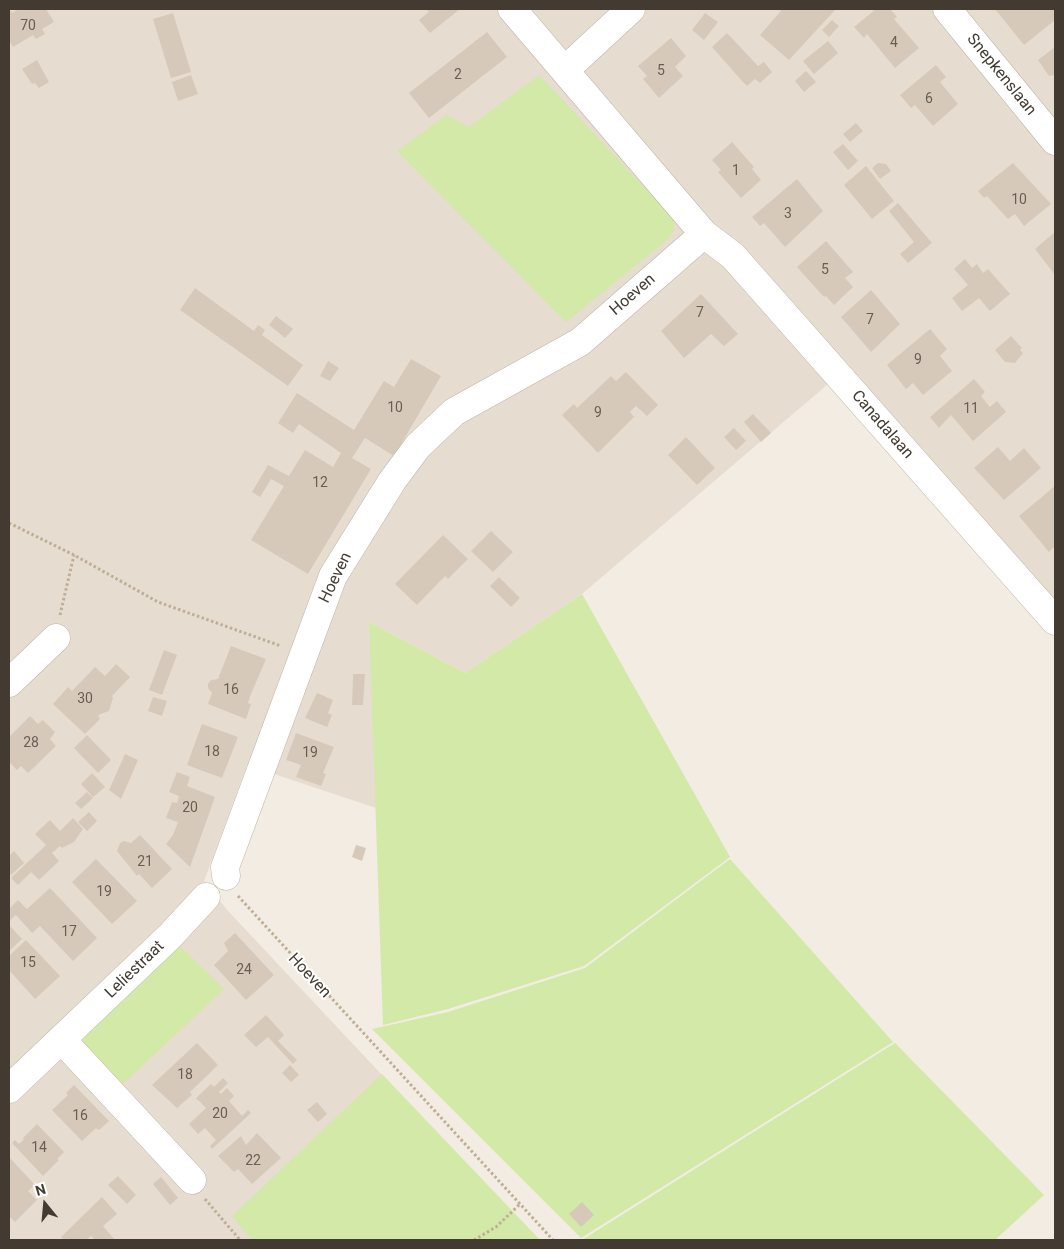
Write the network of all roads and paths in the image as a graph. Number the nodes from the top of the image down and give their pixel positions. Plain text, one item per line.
1 (512, 9) edge
2 (631, 9) edge
3 (947, 9) edge
4 (565, 70) junction
5 (1055, 141) edge
6 (704, 234) junction
7 (9, 523) edge
8 (74, 555) junction
9 (1055, 621) edge
10 (56, 638) joint
11 (304, 654) junction
12 (9, 683) edge
13 (226, 876) joint
14 (206, 897) dead end
15 (62, 1040) junction
16 (9, 1089) edge
17 (192, 1180) joint
18 (520, 1204) junction
19 (240, 1240) edge
20 (474, 1240) edge
21 (553, 1240) edge

1 - 4 street
2 - 4 street
3 - 5 street, Snepkenslaan
4 - 6 street
6 - 9 street, Canadalaan
6 - 11 street, Hoeven
7 - 8 path
8 - 10 path
8 - 11 path
10 - 12 street
11 - 13 street, Hoeven
13 - 18 path, Hoeven
14 - 15 street, Leliestraat
15 - 16 street, Leliestraat
15 - 17 street
17 - 19 path
18 - 20 path
18 - 21 path, Hoeven

